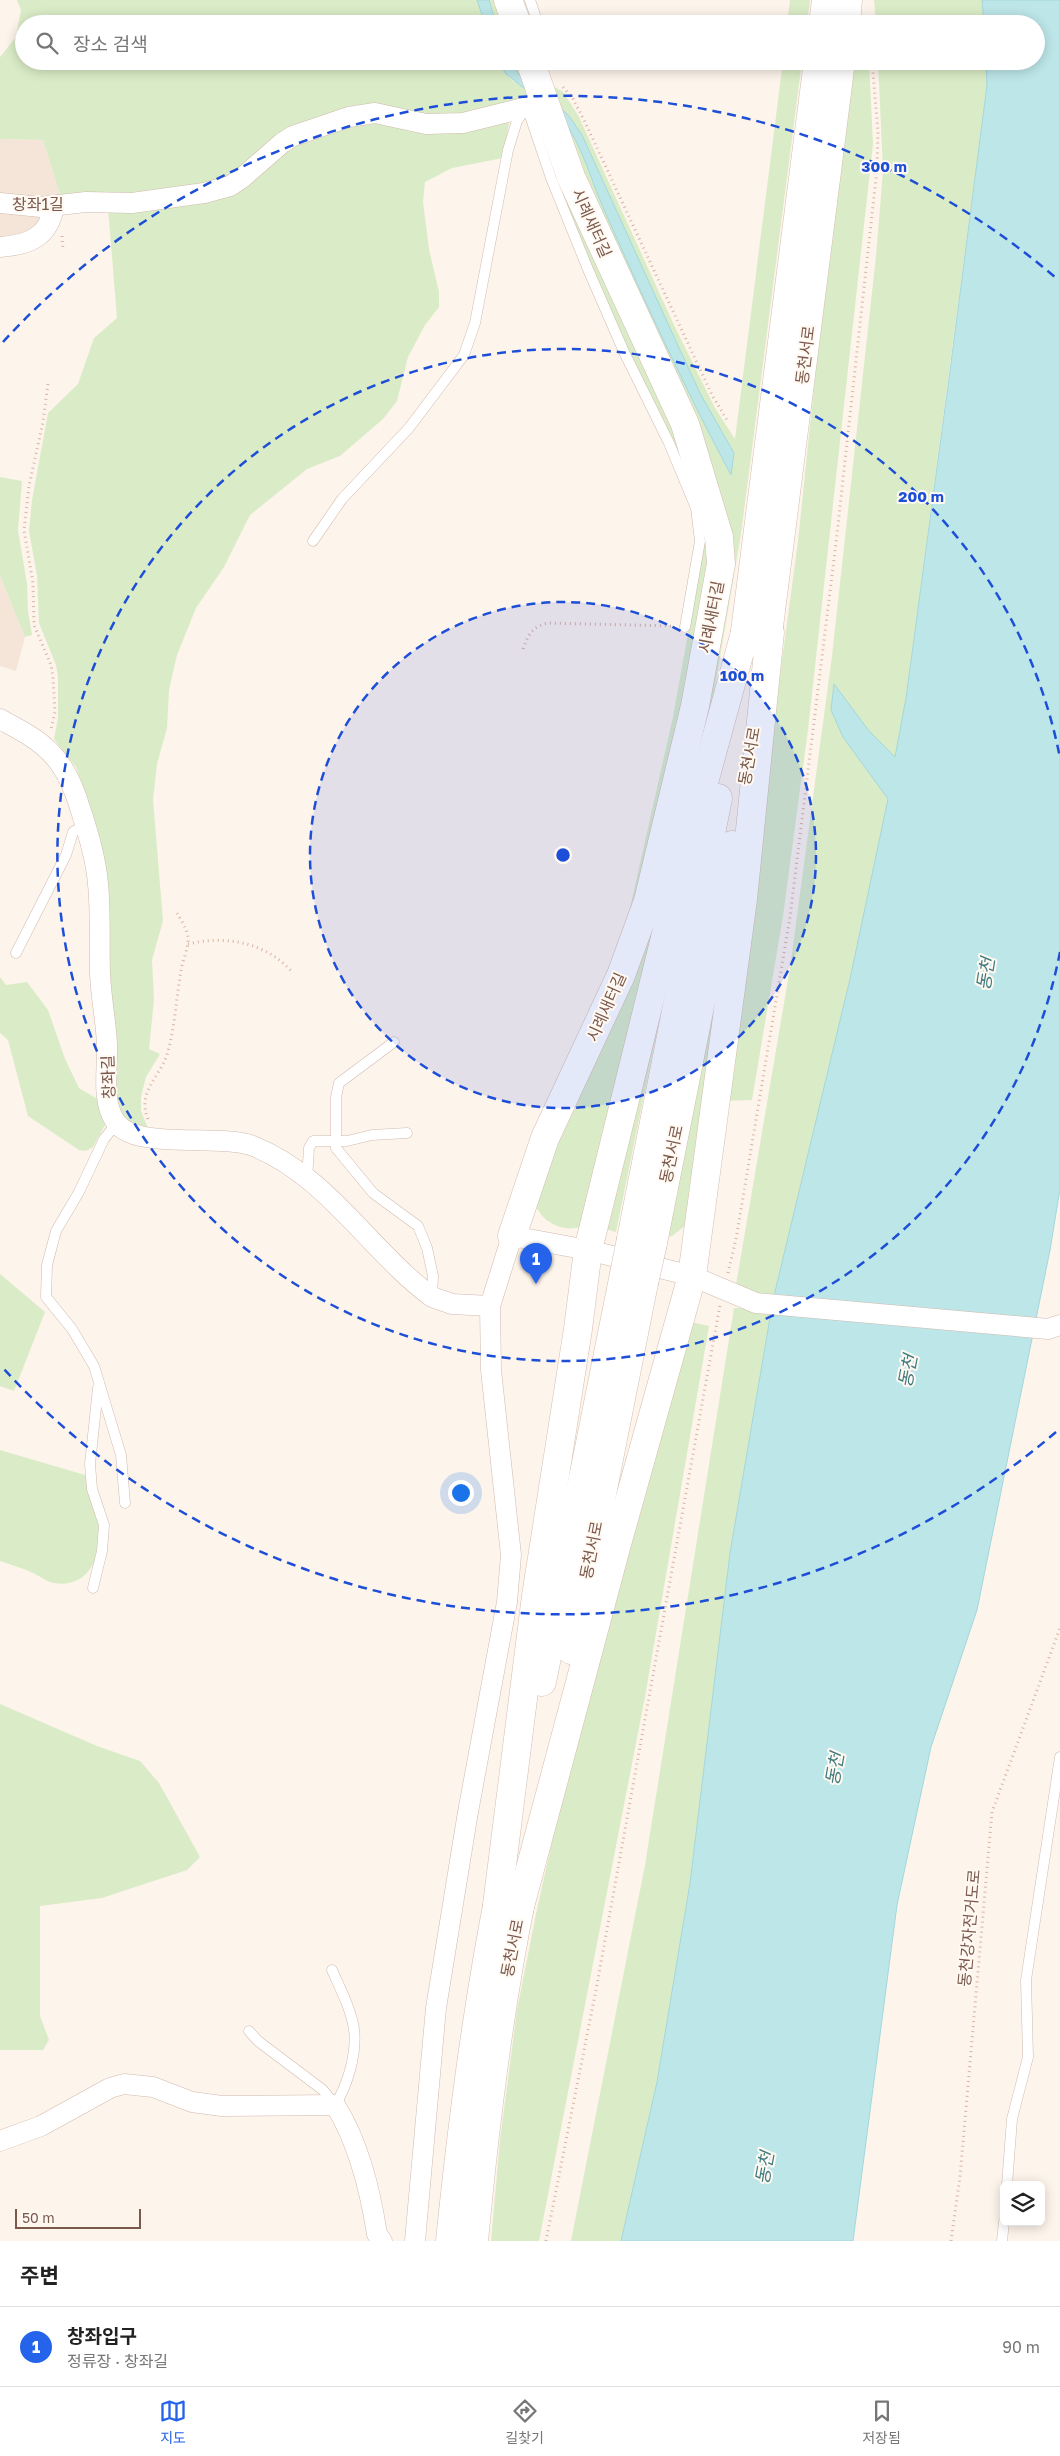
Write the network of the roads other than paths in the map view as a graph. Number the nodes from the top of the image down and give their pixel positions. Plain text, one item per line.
1 (508, 0) edge
2 (530, 0) edge
3 (826, 0) edge
4 (848, 0) edge
5 (514, 15) edge
6 (535, 15) edge
7 (824, 15) edge
8 (847, 15) edge
9 (817, 70) edge
10 (840, 70) edge
11 (536, 83) edge
12 (0, 203) edge
13 (54, 206) junction
14 (0, 247) edge
15 (313, 541) dead end
16 (685, 627) road end
17 (758, 630) junction
18 (0, 719) edge
19 (86, 824) junction
20 (16, 954) dead end
21 (394, 1042) dead end
22 (116, 1124) junction
23 (407, 1133) dead end
24 (335, 1141) junction
25 (307, 1179) junction
26 (512, 1236) junction
27 (588, 1250) junction
28 (692, 1276) junction
29 (432, 1297) junction
30 (490, 1306) junction
31 (1054, 1327) edge
32 (98, 1385) junction
33 (125, 1503) dead end
34 (93, 1588) dead end
35 (1060, 1757) edge
36 (508, 1907) junction
37 (332, 1970) dead end
38 (249, 2031) dead end
39 (335, 2104) junction
40 (0, 2141) edge
41 (1007, 2181) edge
42 (1004, 2226) edge
43 (382, 2241) edge
44 (415, 2241) edge
45 (450, 2241) edge
46 (474, 2241) edge
47 (1002, 2241) edge

1 - 5 main road
2 - 6 lane
3 - 7 main road
4 - 8 main road
9 - 17 main road, 동천서로
10 - 17 main road, 동천서로
11 - 13 street, 창좌1길
11 - 15 lane
11 - 16 lane
11 - 26 main road, 시례새터길
12 - 13 street, 창좌1길
13 - 14 street
17 - 27 main road
17 - 28 main road
17 - 36 main road, 동천서로, bridge
18 - 19 street, 창좌길
19 - 20 lane
19 - 22 street, 창좌길
21 - 24 lane
22 - 25 street
22 - 32 lane
23 - 24 lane
24 - 25 lane
24 - 29 lane
25 - 29 street
26 - 27 street
26 - 30 street
27 - 28 street
27 - 36 main road
28 - 31 street
28 - 36 main road
29 - 30 street
30 - 44 street
32 - 33 lane
32 - 34 lane
35 - 41 lane
36 - 45 main road, 동천서로
36 - 46 main road, 동천서로
37 - 39 lane
38 - 39 lane
39 - 40 street
39 - 43 street
42 - 47 lane

